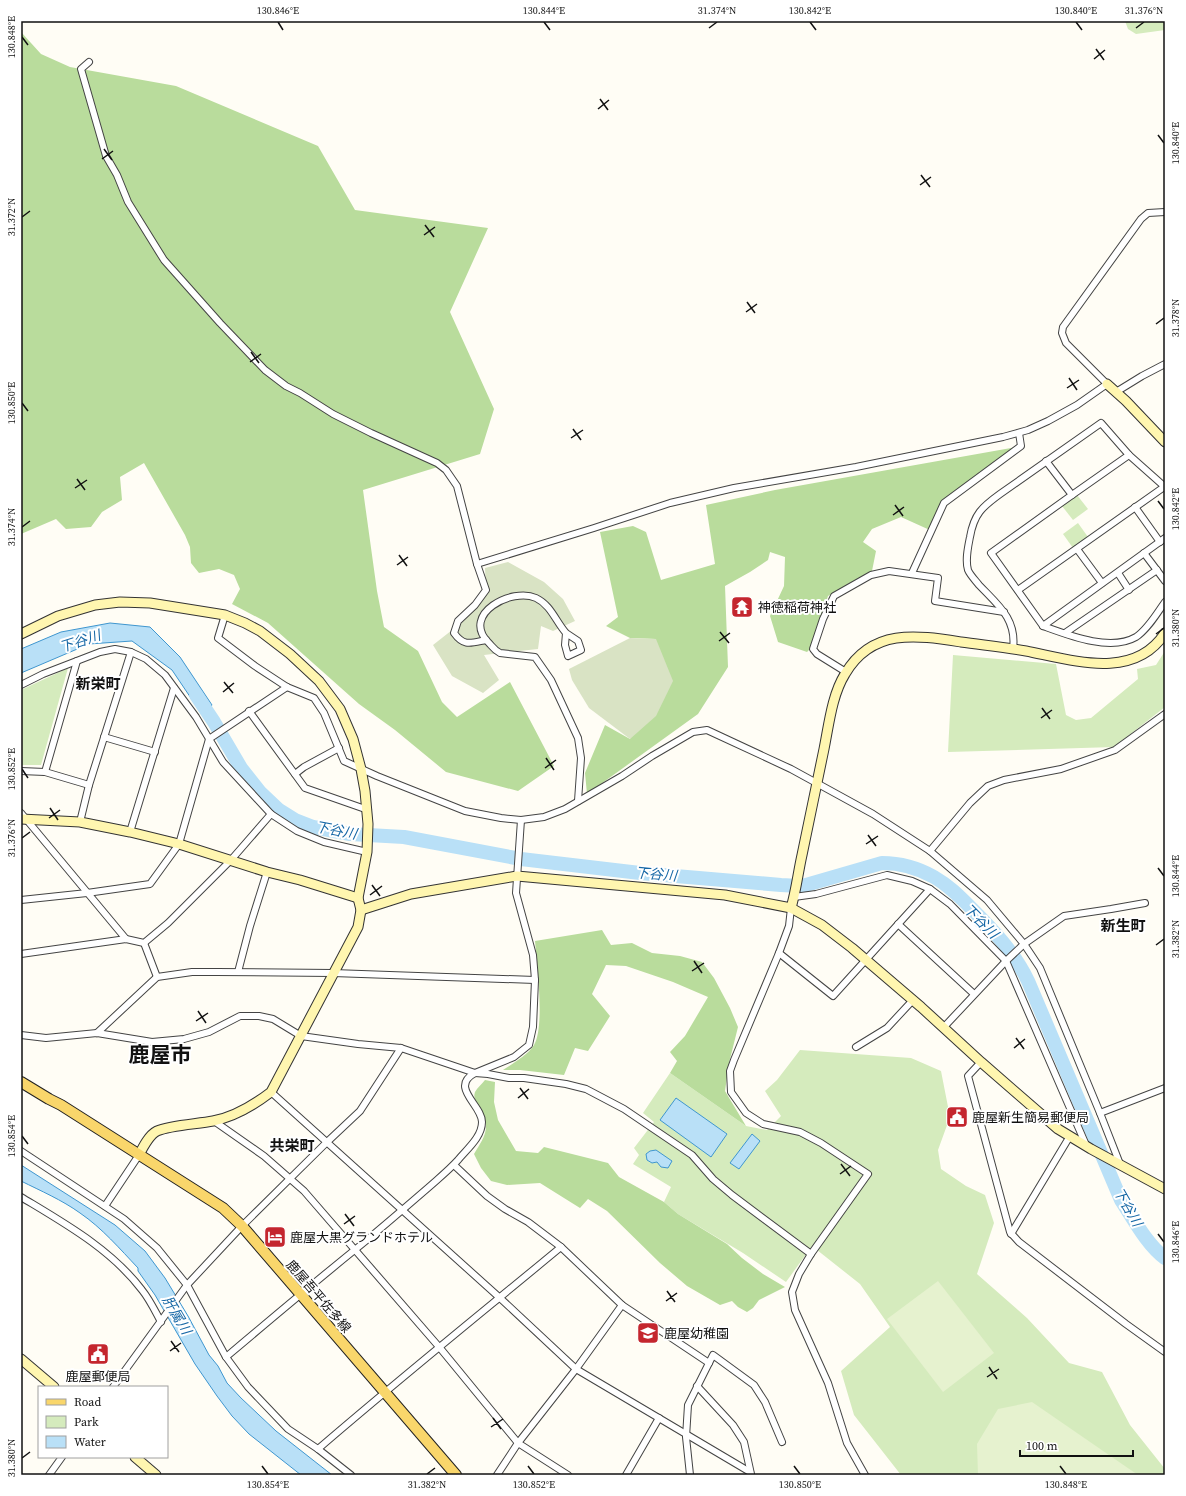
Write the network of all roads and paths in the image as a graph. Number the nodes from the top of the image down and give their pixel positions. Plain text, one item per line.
1 (89, 62) dead end
2 (1165, 212) edge
3 (1165, 364) edge
4 (1107, 384) junction
5 (1116, 392) junction
6 (1019, 432) junction
7 (1165, 442) edge
8 (1129, 455) junction
9 (1046, 461) junction
10 (1164, 487) edge
11 (1072, 495) junction
12 (1135, 508) junction
13 (1162, 540) edge
14 (1077, 549) junction
15 (1144, 553) junction
16 (477, 564) junction
17 (1157, 570) junction
18 (1118, 573) junction
19 (912, 574) junction
20 (1165, 581) edge
21 (1102, 583) junction
22 (1018, 590) junction
23 (1130, 590) junction
24 (1165, 602) edge
25 (1004, 612) junction
26 (225, 615) junction
27 (1043, 626) junction
28 (566, 633) dead end
29 (1165, 633) edge
30 (21, 634) edge
31 (1065, 634) junction
32 (486, 640) junction
33 (1013, 649) junction
34 (132, 652) junction
35 (77, 661) junction
36 (846, 672) junction
37 (21, 685) edge
38 (287, 686) junction
39 (174, 688) junction
40 (249, 711) junction
41 (1165, 714) edge
42 (104, 737) junction
43 (209, 739) junction
44 (339, 748) junction
45 (155, 752) junction
46 (361, 769) junction
47 (21, 771) edge
48 (45, 772) junction
49 (295, 774) junction
50 (817, 782) junction
51 (89, 785) junction
52 (578, 801) junction
53 (368, 810) junction
54 (271, 814) junction
55 (23, 817) edge
56 (521, 820) junction
57 (80, 822) junction
58 (130, 832) junction
59 (179, 844) junction
60 (367, 847) junction
61 (930, 851) junction
62 (230, 860) junction
63 (518, 871) junction
64 (267, 872) junction
65 (930, 889) junction
66 (87, 893) junction
67 (795, 895) junction
68 (358, 898) junction
69 (21, 900) edge
70 (1145, 902) dead end
71 (791, 908) junction
72 (361, 910) junction
73 (898, 924) junction
74 (126, 939) junction
75 (144, 943) junction
76 (1024, 944) junction
77 (779, 953) junction
78 (21, 954) edge
79 (866, 960) junction
80 (1006, 961) junction
81 (238, 972) junction
82 (334, 973) junction
83 (157, 976) junction
84 (535, 980) junction
85 (974, 994) junction
86 (913, 1000) junction
87 (944, 1027) junction
88 (98, 1033) junction
89 (21, 1035) edge
90 (301, 1036) junction
91 (856, 1047) dead end
92 (402, 1048) junction
93 (981, 1062) junction
94 (475, 1073) junction
95 (21, 1082) edge
96 (1165, 1088) edge
97 (271, 1092) junction
98 (1100, 1113) junction
99 (214, 1121) junction
100 (1070, 1136) junction
101 (326, 1143) junction
102 (1088, 1147) junction
103 (21, 1151) edge
104 (138, 1155) junction
105 (1118, 1163) junction
106 (454, 1164) junction
107 (291, 1178) junction
108 (1165, 1190) edge
109 (21, 1197) edge
110 (105, 1206) junction
111 (402, 1210) junction
112 (242, 1226) junction
113 (1011, 1234) junction
114 (561, 1247) junction
115 (354, 1250) junction
116 (811, 1254) junction
117 (186, 1287) junction
118 (301, 1295) junction
119 (500, 1298) junction
120 (622, 1305) junction
121 (162, 1319) junction
122 (440, 1348) junction
123 (1165, 1352) edge
124 (226, 1357) junction
125 (21, 1359) edge
126 (709, 1363) junction
127 (576, 1369) junction
128 (53, 1386) edge
129 (114, 1386) edge
130 (697, 1386) junction
131 (384, 1392) junction
132 (659, 1418) junction
133 (686, 1434) junction
134 (782, 1442) dead end
135 (518, 1443) junction
136 (318, 1449) junction
137 (61, 1458) edge
138 (136, 1458) edge
139 (751, 1473) edge
140 (49, 1475) edge
141 (156, 1475) edge
142 (351, 1475) edge
143 (456, 1475) edge
144 (497, 1475) edge
145 (568, 1475) edge
146 (626, 1475) edge
147 (690, 1475) edge
148 (865, 1475) edge

1 - 16 street
2 - 4 street
3 - 5 street
4 - 5 street
4 - 6 street
5 - 7 street
6 - 16 street
6 - 19 street
8 - 9 street
8 - 10 street
8 - 11 street
9 - 11 street
9 - 25 street
10 - 12 street
11 - 22 street
12 - 13 street
12 - 14 street
13 - 15 street
14 - 21 street
14 - 22 street
15 - 17 street
15 - 18 street
16 - 32 street
17 - 20 street
17 - 23 street
18 - 21 street
18 - 23 street
19 - 25 street
19 - 36 street
21 - 27 street
22 - 27 street
23 - 31 street
24 - 31 street
25 - 33 street
26 - 30 street
26 - 38 street
26 - 46 street
27 - 31 street
28 - 32 street
29 - 33 street
32 - 52 street
33 - 36 street
34 - 35 street
34 - 39 street
34 - 42 street
35 - 37 street
35 - 48 street
36 - 50 street
38 - 40 street
38 - 44 street
39 - 43 street
39 - 45 street
40 - 43 street
40 - 49 street
41 - 61 street
42 - 45 street
42 - 51 street
43 - 54 street
43 - 59 street
44 - 46 street
44 - 49 street
45 - 58 street
46 - 53 street
46 - 56 street
47 - 48 street
48 - 51 street
49 - 53 street
50 - 52 street
50 - 61 street
50 - 67 street
51 - 57 street
52 - 56 street
53 - 60 street
54 - 60 street
54 - 62 street
55 - 57 street
55 - 66 street
56 - 63 street
57 - 58 street
58 - 59 street
59 - 62 street
59 - 66 street
60 - 68 street
61 - 76 street
62 - 64 street
62 - 75 street
63 - 71 street
63 - 72 street
63 - 84 street
64 - 68 street
64 - 81 street
65 - 67 street
65 - 73 street
65 - 80 street
66 - 69 street
66 - 74 street
67 - 71 street
68 - 72 street
70 - 76 street
71 - 77 street
71 - 79 street
72 - 82 street
73 - 79 street
73 - 85 street
74 - 75 street
74 - 78 street
75 - 83 street
76 - 80 street
76 - 98 street
77 - 79 street
77 - 116 street
79 - 86 street
80 - 85 street
80 - 102 street
81 - 82 street
81 - 83 street
82 - 84 street
82 - 90 street
83 - 88 street
84 - 94 street
85 - 87 street
86 - 87 street
86 - 91 street
87 - 93 street
88 - 89 street
88 - 90 street
90 - 92 street
90 - 97 street
92 - 94 street
92 - 101 street
93 - 100 street
93 - 113 street
94 - 106 street
94 - 116 street
95 - 104 main road, 鹿屋吾平佐多線
96 - 98 street
97 - 99 street
97 - 101 street
98 - 105 street
99 - 104 street
99 - 107 street
100 - 102 street
100 - 113 street
101 - 107 street
101 - 111 street
102 - 105 street
103 - 110 street
104 - 110 street
104 - 112 main road, 鹿屋吾平佐多線
105 - 108 street
106 - 111 street
106 - 114 street
107 - 112 street
107 - 115 street
109 - 121 street
110 - 117 street
111 - 115 street
111 - 119 street
112 - 117 street
112 - 118 main road, 鹿屋吾平佐多線
113 - 123 street
114 - 119 street
114 - 120 street
115 - 118 street
115 - 122 street
116 - 148 street
117 - 121 street
117 - 124 street
118 - 124 street
118 - 131 main road, 鹿屋吾平佐多線
119 - 122 street
119 - 127 street
120 - 126 street
120 - 127 street
121 - 129 street
122 - 131 street
122 - 135 street
124 - 136 street
125 - 128 street
126 - 130 street
126 - 134 street
127 - 132 street
127 - 135 street
130 - 133 street
130 - 139 street
131 - 136 street
131 - 143 main road, 鹿屋吾平佐多線
132 - 133 street
132 - 146 street
133 - 139 street
133 - 147 street
135 - 144 street
135 - 145 street
136 - 142 street
137 - 140 street
138 - 141 street

